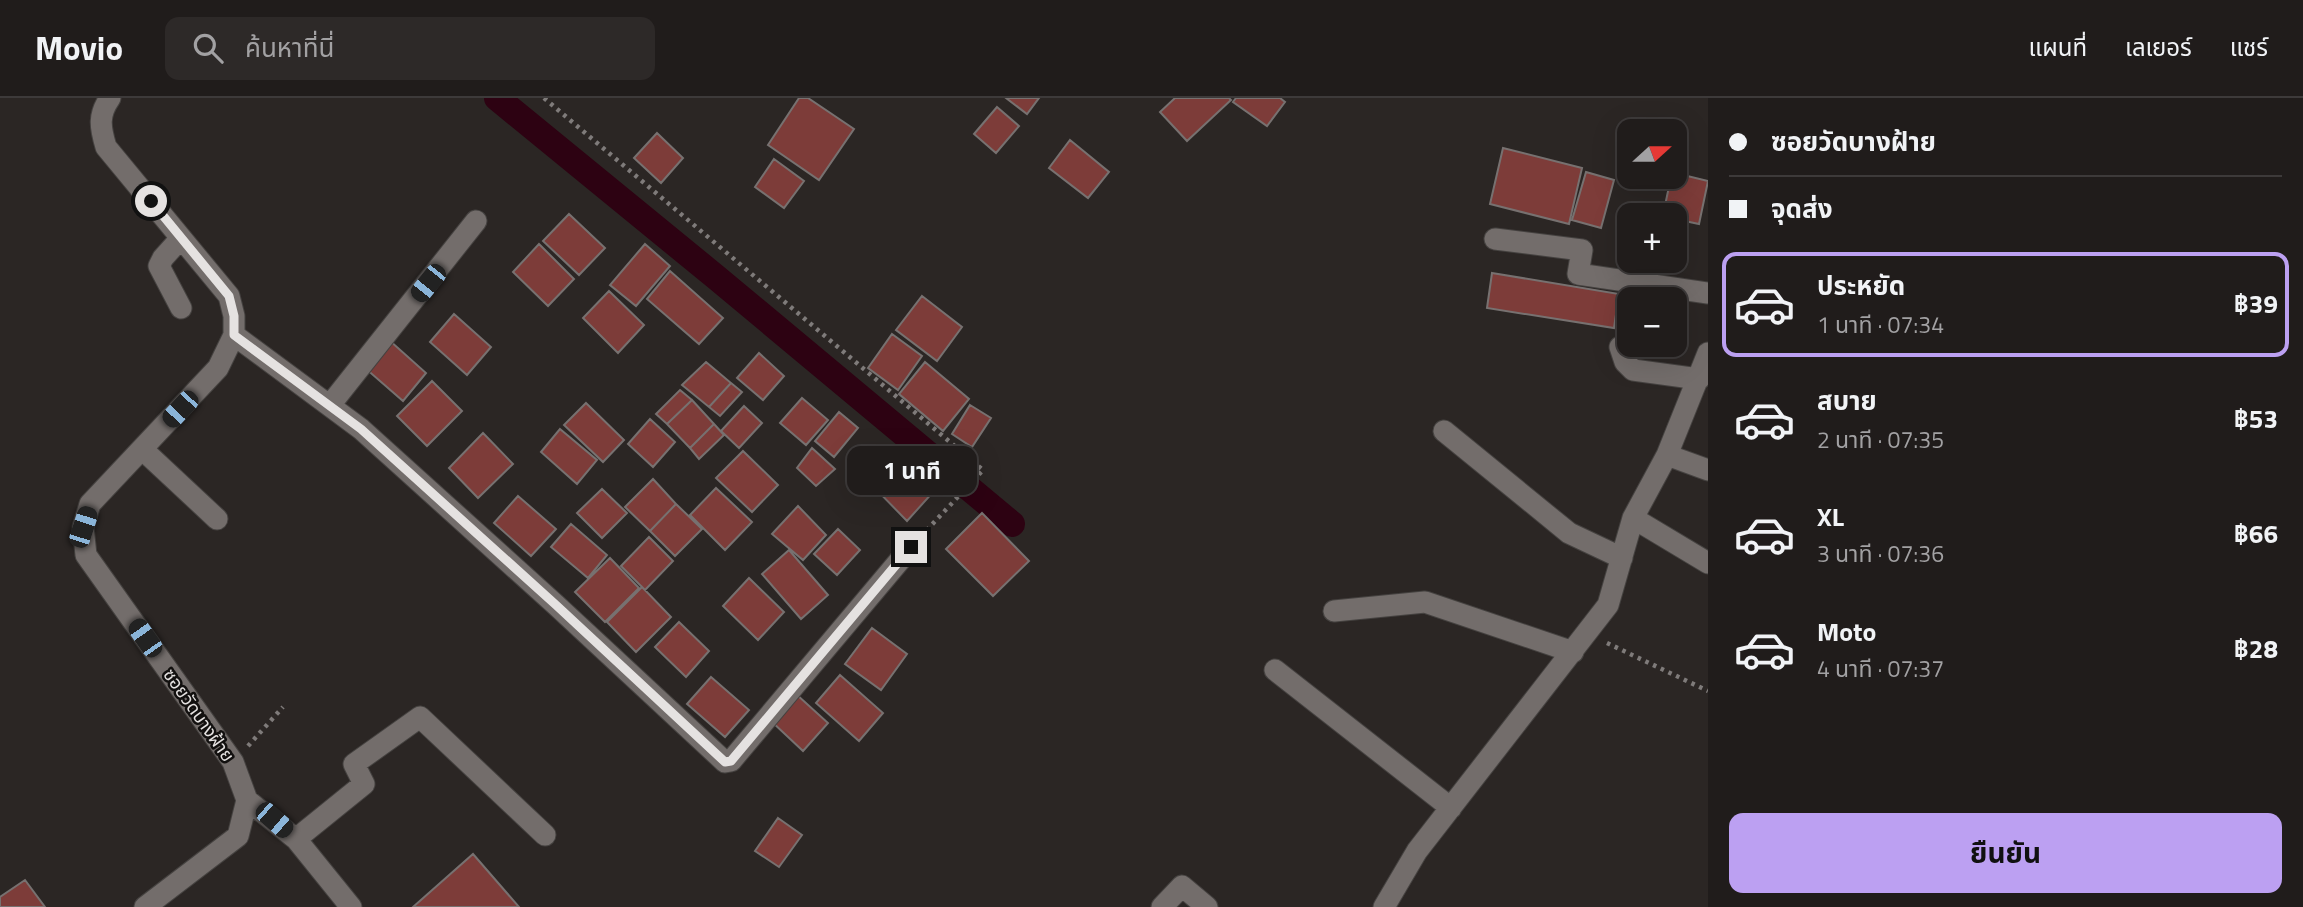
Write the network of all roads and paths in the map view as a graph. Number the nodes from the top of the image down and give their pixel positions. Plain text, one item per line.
1 (110, 98) edge
2 (544, 98) edge
3 (476, 222) dead end
4 (181, 238) junction
5 (1495, 239) dead end
6 (1708, 293) edge
7 (181, 308) dead end
8 (234, 335) junction
9 (1708, 353) edge
10 (1623, 357) edge
11 (1699, 379) junction
12 (330, 405) junction
13 (1444, 431) dead end
14 (142, 449) junction
15 (1667, 455) junction
16 (1708, 470) edge
17 (217, 519) dead end
18 (1633, 519) junction
19 (929, 527) dead end
20 (911, 547) dead end
21 (1622, 558) junction
22 (1708, 563) edge
23 (1334, 611) dead end
24 (1587, 634) junction
25 (1573, 652) junction
26 (1275, 670) dead end
27 (1708, 691) edge
28 (283, 707) dead end
29 (233, 762) junction
30 (247, 800) junction
31 (1451, 808) junction
32 (545, 835) dead end
33 (296, 839) junction
34 (145, 907) edge
35 (351, 907) edge
36 (1163, 907) edge
37 (1208, 907) edge
38 (1384, 907) edge

1 - 4 street
2 - 19 path
3 - 12 street
4 - 7 street
4 - 8 street
5 - 6 street
8 - 12 street
8 - 14 street, ซอยวัดบางฝ้าย
9 - 11 street
10 - 11 street
11 - 15 street
12 - 20 street
13 - 21 street
14 - 17 street
14 - 29 street, ซอยวัดบางฝ้าย
15 - 16 street
15 - 18 street
18 - 21 street
18 - 22 street
21 - 24 street
23 - 25 street
24 - 25 street
24 - 27 path
25 - 31 street
26 - 31 street
28 - 29 path
29 - 30 street, ซอยวัดบางฝ้าย
30 - 33 street
30 - 34 street
31 - 38 street
32 - 33 street
33 - 35 street
36 - 37 street

